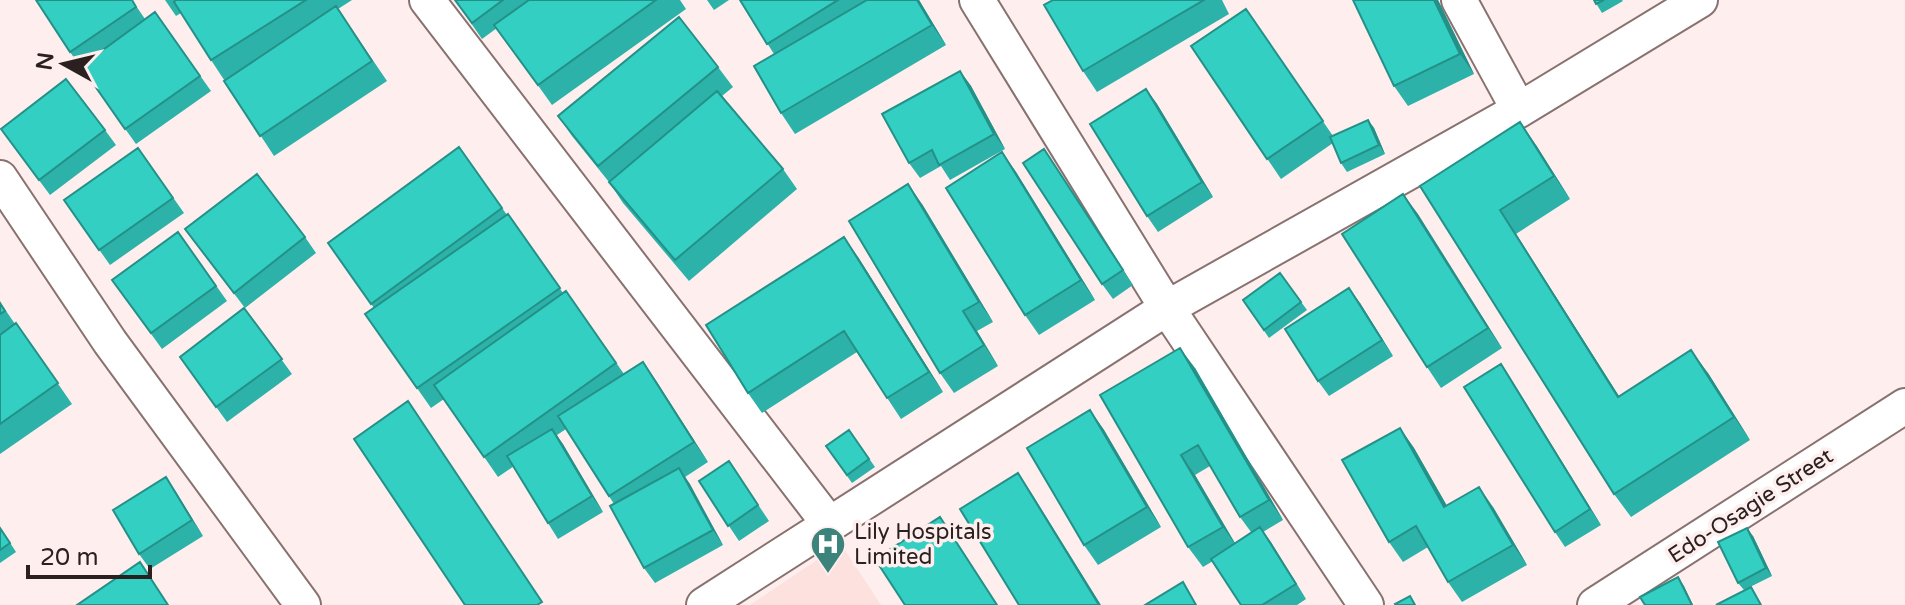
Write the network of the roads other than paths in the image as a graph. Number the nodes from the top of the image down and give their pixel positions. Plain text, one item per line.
1 (427, 0) edge
2 (977, 0) edge
3 (1459, 0) edge
4 (1700, 0) edge
5 (1519, 110) junction
6 (0, 178) edge
7 (1167, 308) junction
8 (1905, 406) edge
9 (830, 525) junction
10 (303, 605) edge
11 (704, 605) edge
12 (1366, 605) edge
13 (1595, 605) edge

1 - 9 street
2 - 7 street
3 - 5 street
4 - 5 street
5 - 7 street
6 - 10 street
7 - 9 street
7 - 12 street
8 - 13 street, Edo-Osagie Street
9 - 11 street

